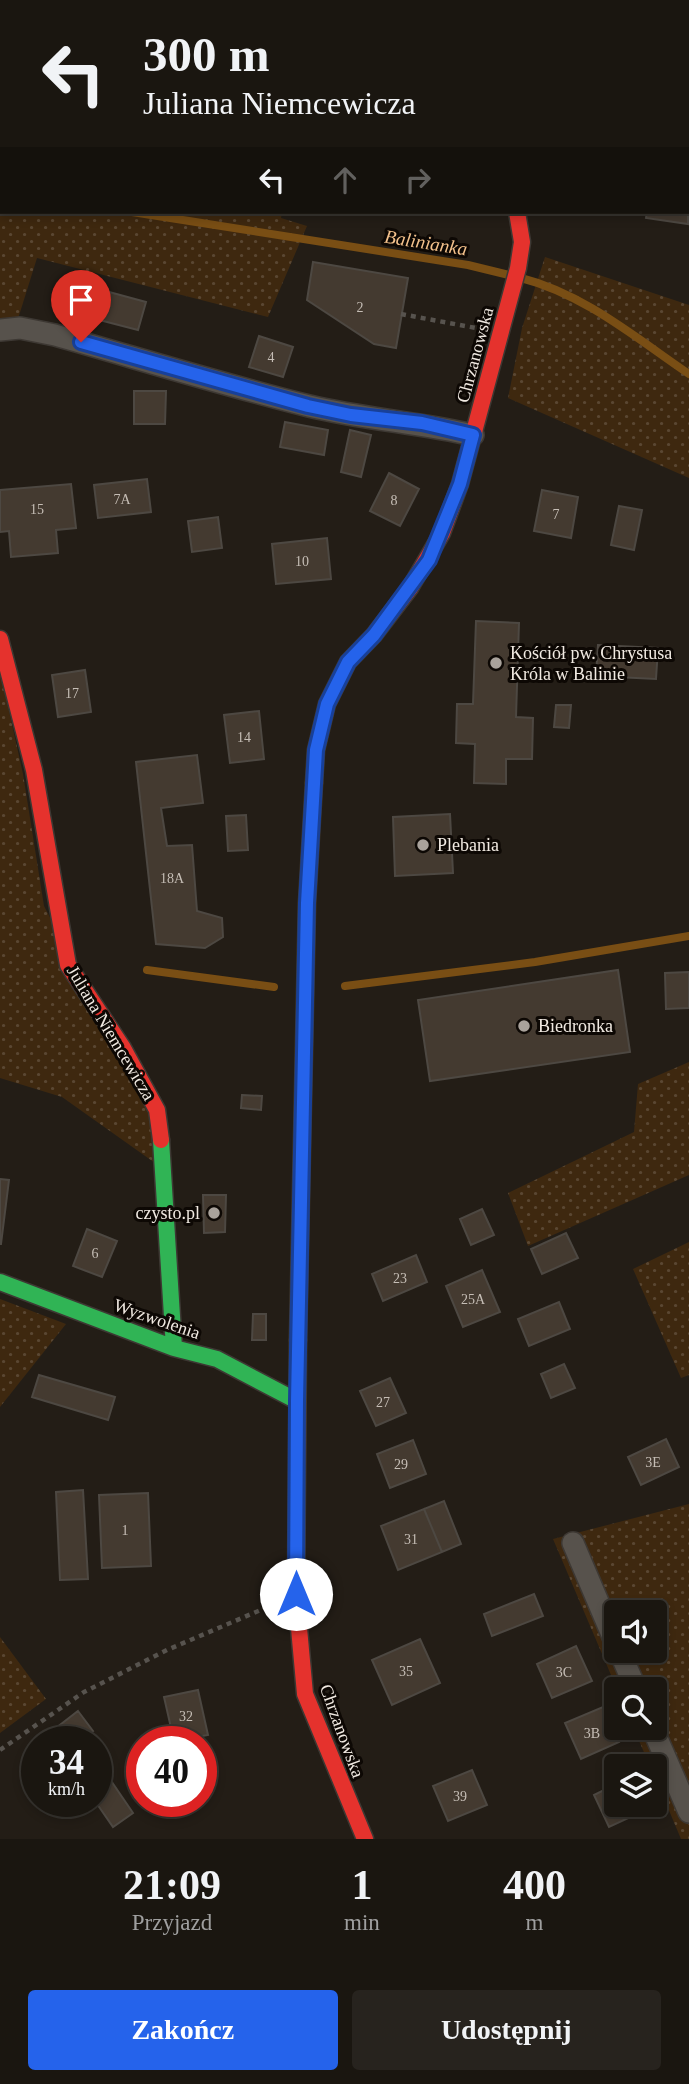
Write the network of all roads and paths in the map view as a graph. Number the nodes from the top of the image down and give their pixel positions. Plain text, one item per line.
1 (517, 214) edge
2 (401, 314) dead end
3 (484, 329) dead end
4 (0, 330) edge
5 (473, 435) junction
6 (0, 639) edge
7 (0, 1282) edge
8 (173, 1348) junction
9 (297, 1401) junction
10 (572, 1543) dead end
11 (296, 1594) junction
12 (604, 1616) edge
13 (658, 1740) edge
14 (0, 1750) edge
15 (689, 1812) edge
16 (365, 1839) edge

1 - 5 street, Chrzanowska
2 - 3 path
4 - 5 street
5 - 9 street, Chrzanowska
6 - 8 street, Juliana Niemcewicza
7 - 8 street, Wyzwolenia
8 - 9 street, Wyzwolenia
9 - 11 street, Chrzanowska
10 - 12 street
11 - 14 path
11 - 16 street, Chrzanowska
13 - 15 street

